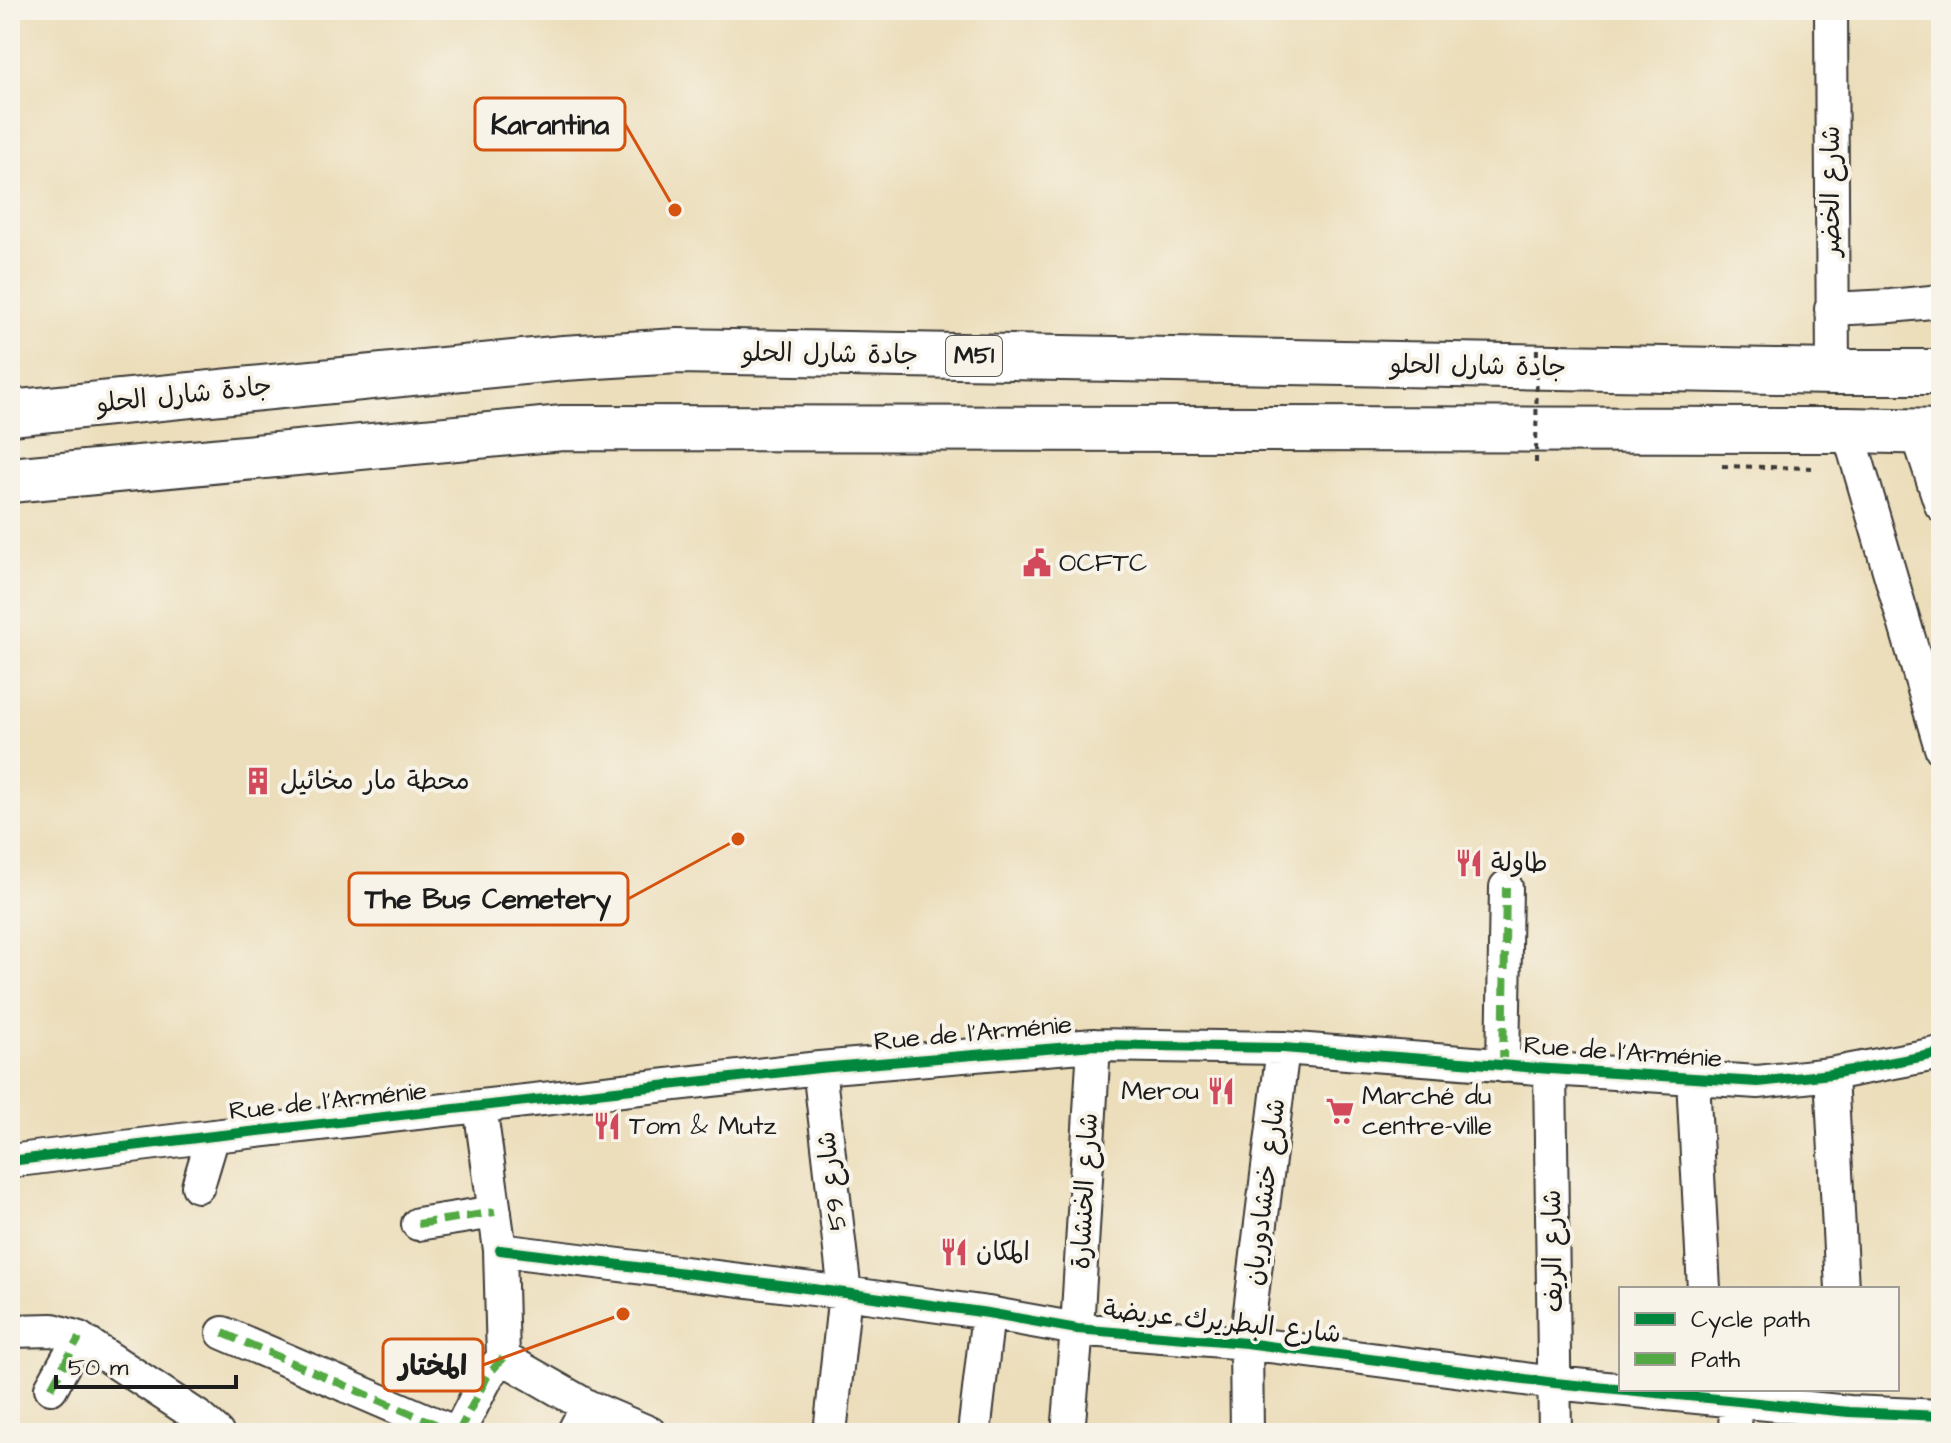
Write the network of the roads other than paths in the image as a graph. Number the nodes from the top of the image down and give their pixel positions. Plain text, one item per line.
1 (1831, 10) edge
2 (1941, 301) edge
3 (1831, 309) junction
4 (1833, 372) junction
5 (1941, 372) edge
6 (10, 413) edge
7 (1848, 430) junction
8 (1929, 432) edge
9 (10, 480) edge
10 (1941, 505) edge
11 (1929, 670) edge
12 (1941, 748) edge
13 (1506, 887) dead end
14 (1094, 1045) junction
15 (1283, 1048) junction
16 (1941, 1053) edge
17 (1503, 1066) junction
18 (819, 1068) junction
19 (1550, 1069) junction
20 (1831, 1074) junction
21 (1693, 1079) junction
22 (480, 1106) junction
23 (213, 1136) junction
24 (10, 1161) edge
25 (198, 1186) dead end
26 (495, 1212) junction
27 (418, 1224) dead end
28 (500, 1250) junction
29 (1704, 1287) edge
30 (1842, 1287) edge
31 (845, 1293) junction
32 (988, 1313) junction
33 (1077, 1329) junction
34 (10, 1331) edge
35 (223, 1333) dead end
36 (79, 1338) junction
37 (1246, 1343) junction
38 (508, 1360) junction
39 (1555, 1383) junction
40 (51, 1388) dead end
41 (1619, 1389) edge
42 (1635, 1391) edge
43 (493, 1396) dead end
44 (1736, 1401) junction
45 (1849, 1411) edge
46 (1941, 1416) edge
47 (580, 1419) edge
48 (217, 1433) edge
49 (457, 1433) edge
50 (650, 1433) edge
51 (830, 1433) edge
52 (974, 1433) edge
53 (1068, 1433) edge
54 (1247, 1433) edge
55 (1555, 1433) edge
56 (1735, 1433) edge

1 - 3 street, شارع الخضر
2 - 3 street
3 - 4 street, شارع الخضر
4 - 5 highway, جادة شارل الحلو / M51
4 - 6 highway, جادة شارل الحلو / M51
7 - 8 highway
7 - 9 highway
7 - 11 street
8 - 10 street
11 - 12 street
13 - 17 street
14 - 15 street, Rue de l'Arménie
14 - 18 street, Rue de l'Arménie
14 - 33 street, شارع الخنشارة
15 - 17 street, Rue de l'Arménie
15 - 37 street, شارع ختشادوريان
16 - 20 street, Rue de l'Arménie
17 - 19 street, Rue de l'Arménie
18 - 22 street, Rue de l'Arménie
18 - 31 street, شارع 59
19 - 21 street, Rue de l'Arménie
19 - 39 street, شارع الريف
20 - 21 street, Rue de l'Arménie
20 - 30 street
21 - 29 street
22 - 23 street, Rue de l'Arménie
22 - 26 street
23 - 24 street, Rue de l'Arménie
23 - 25 street
26 - 27 street
26 - 28 street
28 - 31 street, شارع البطريرك عريضة
28 - 38 street
31 - 32 street, شارع البطريرك عريضة
31 - 51 street, شارع 59
32 - 33 street, شارع البطريرك عريضة
32 - 52 street
33 - 37 street, شارع البطريرك عريضة
33 - 53 street, شارع الخنشارة
34 - 36 street
35 - 49 street
36 - 40 street
36 - 48 street
37 - 39 street, شارع البطريرك عريضة
37 - 54 street, شارع ختشادوريان
38 - 43 street
38 - 47 street
38 - 49 street
39 - 41 street, شارع البطريرك عريضة
39 - 55 street, شارع الريف
42 - 44 street, شارع البطريرك عريضة
44 - 45 street, شارع البطريرك عريضة
44 - 56 street
45 - 46 street, شارع البطريرك عريضة
47 - 50 street

